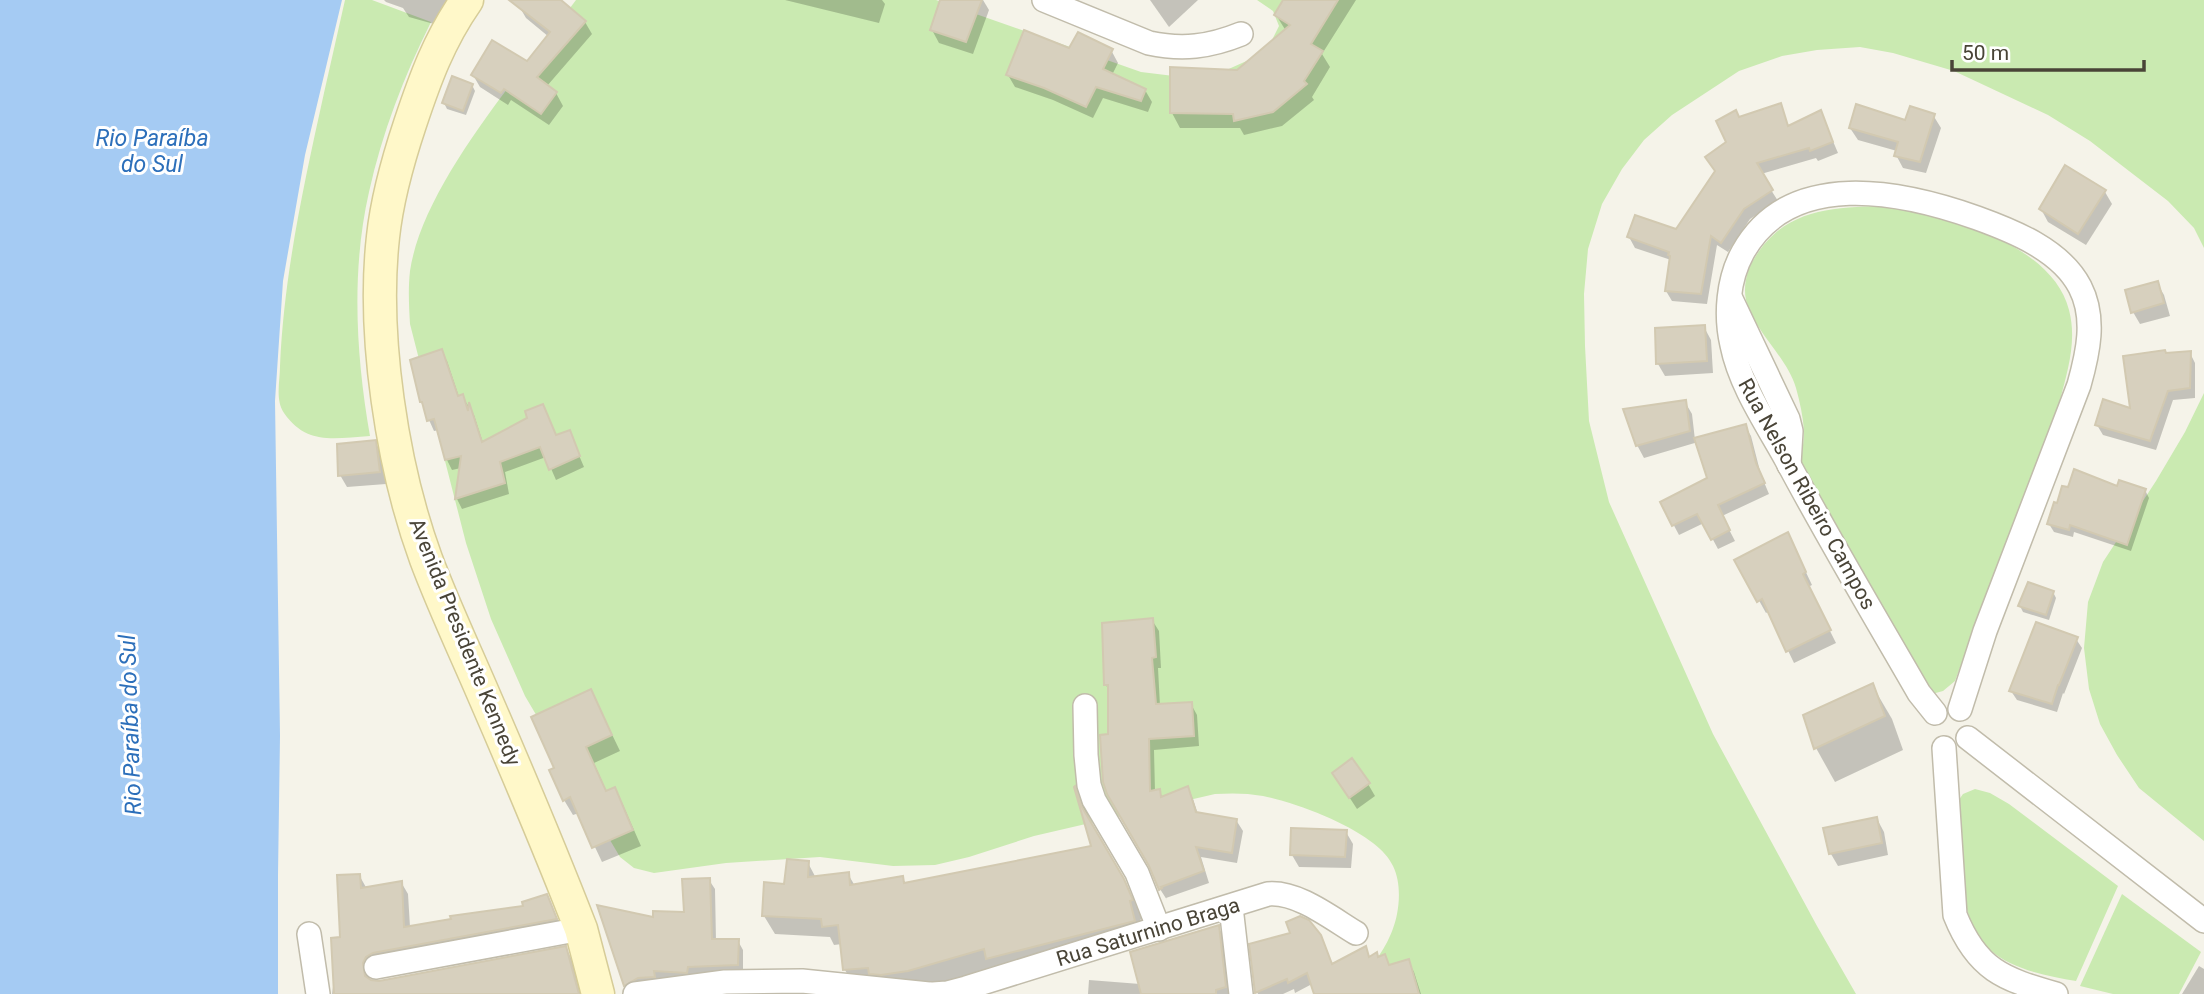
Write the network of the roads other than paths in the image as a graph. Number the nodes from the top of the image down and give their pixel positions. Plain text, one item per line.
1 (467, 0) edge
2 (1044, 0) edge
3 (1241, 34) dead end
4 (1086, 706) dead end
5 (1960, 709) junction
6 (1935, 713) junction
7 (1968, 738) junction
8 (1944, 748) junction
9 (1231, 907) junction
10 (2204, 921) edge
11 (582, 929) junction
12 (1159, 929) junction
13 (1356, 933) dead end
14 (309, 934) dead end
15 (376, 967) dead end
16 (318, 994) edge
17 (598, 994) edge
18 (635, 994) edge
19 (931, 994) edge
20 (1241, 994) edge
21 (2056, 994) edge

1 - 11 main road, Avenida Presidente Kennedy
2 - 3 street
4 - 12 street
5 - 6 street
5 - 6 street, Rua Nelson Ribeiro Campos
5 - 7 street
6 - 8 street
7 - 8 street
7 - 10 street
8 - 21 street
9 - 12 street, Rua Saturnino Braga
9 - 13 street, Rua Saturnino Braga
9 - 20 street
11 - 15 street
11 - 17 main road, Avenida Presidente Kennedy
12 - 19 street, Rua Saturnino Braga
14 - 16 street
18 - 19 street, Rua Saturnino Braga

